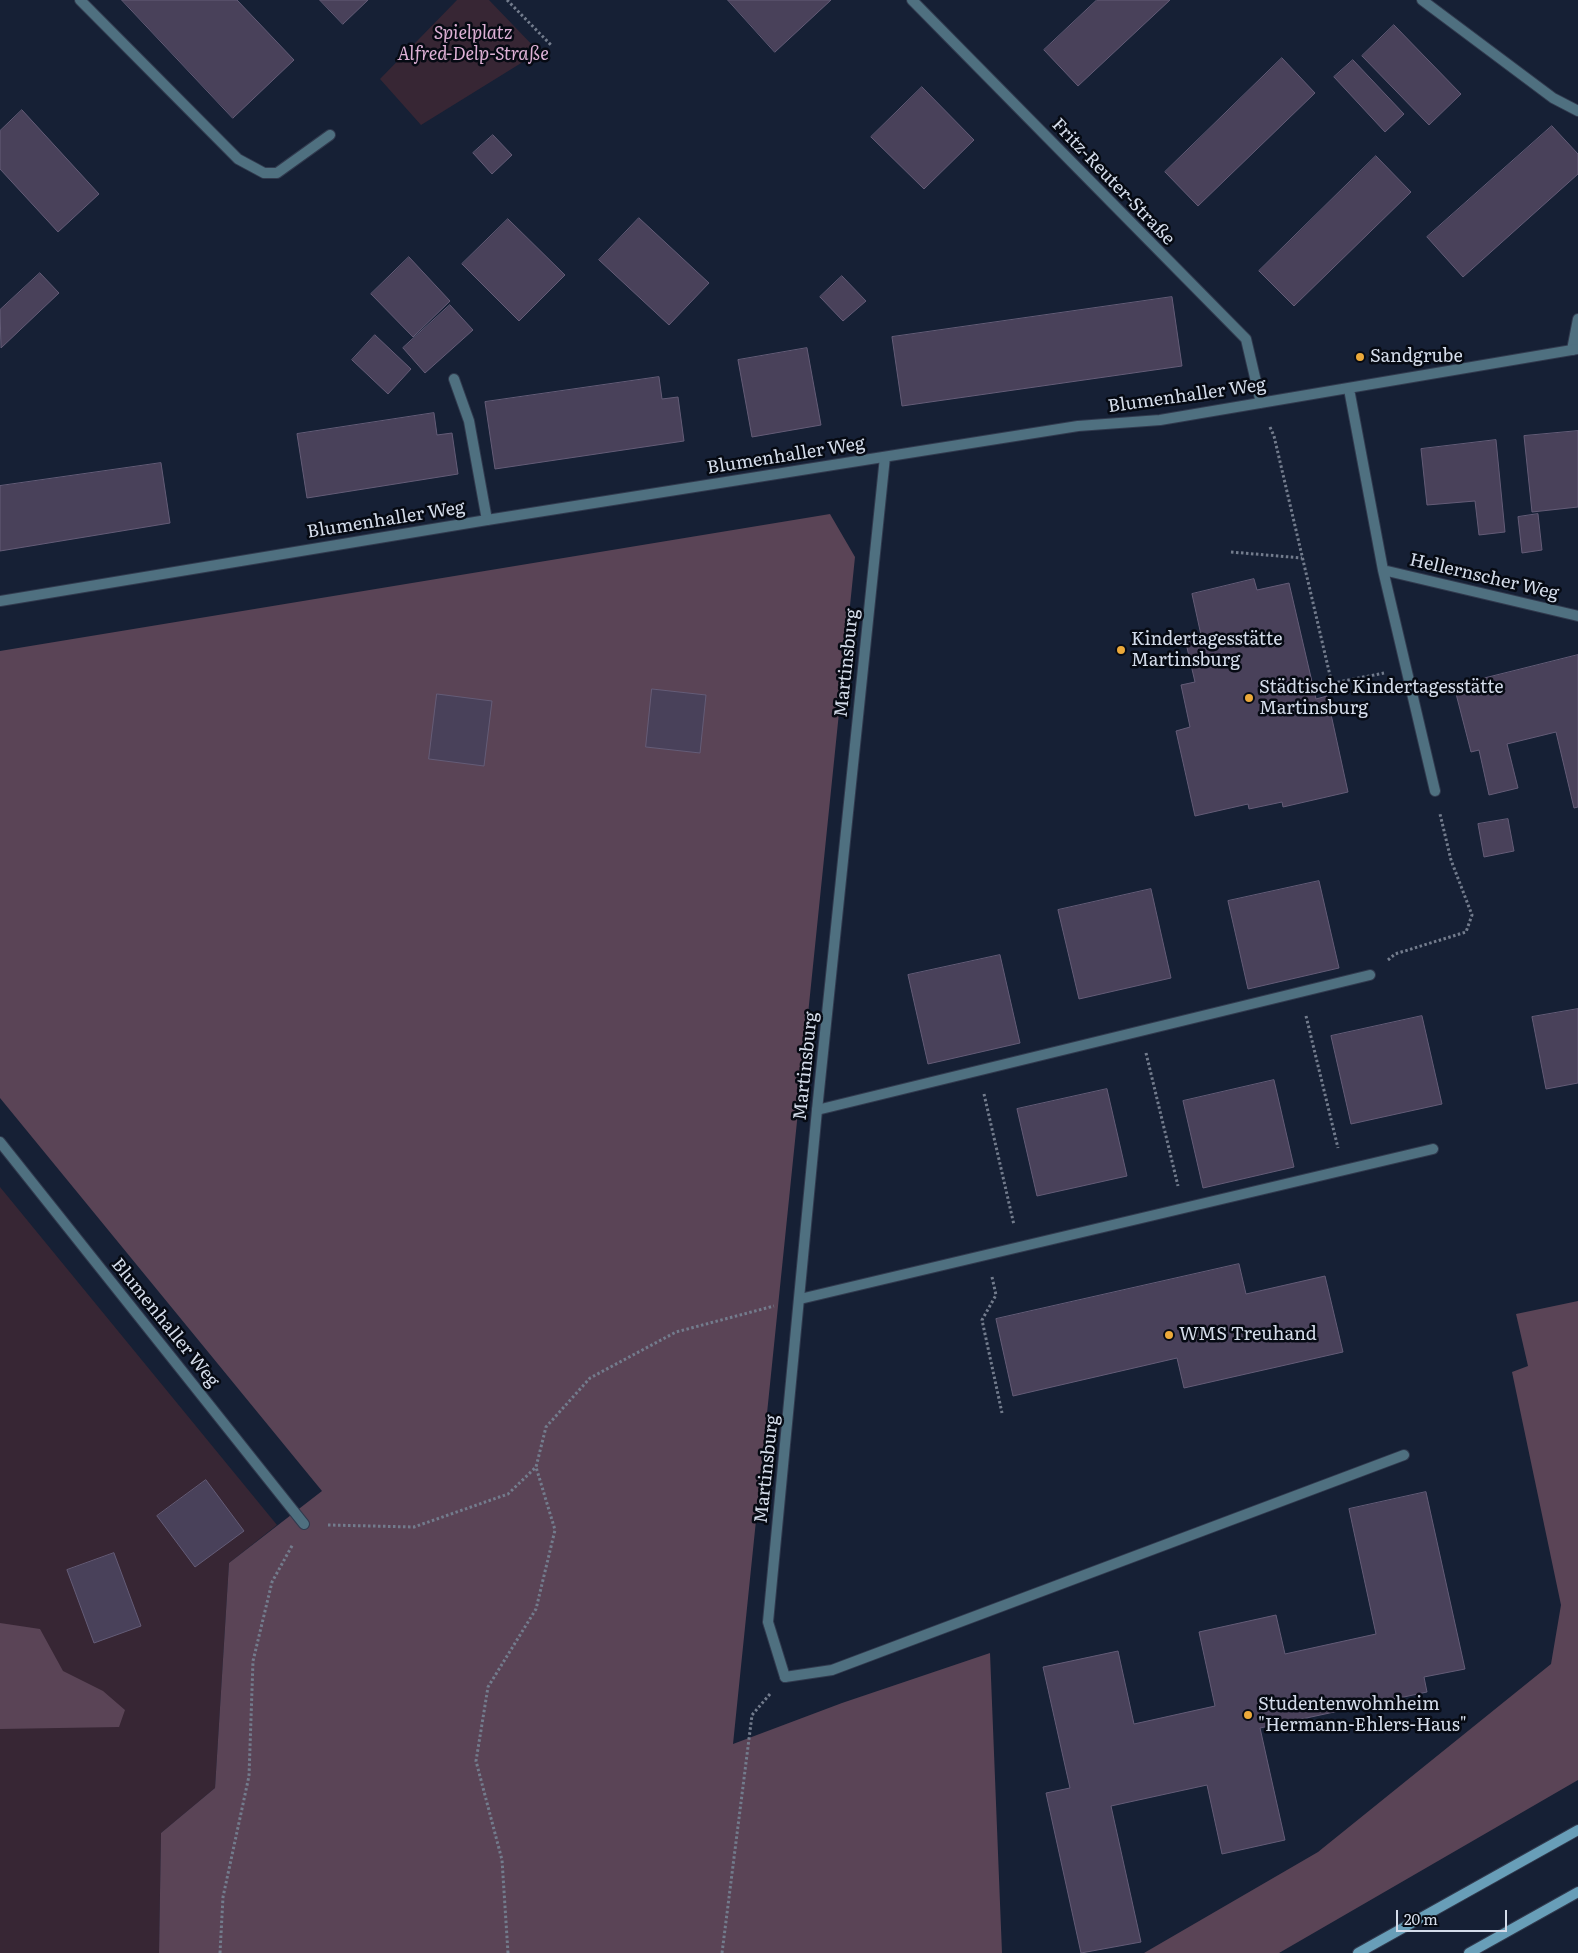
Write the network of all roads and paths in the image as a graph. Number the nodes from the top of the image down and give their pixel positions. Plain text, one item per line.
1 (80, 0) edge
2 (507, 0) edge
3 (912, 0) edge
4 (1422, 0) edge
5 (551, 45) dead end
6 (1578, 111) edge
7 (330, 135) dead end
8 (1578, 319) edge
9 (1575, 350) edge
10 (454, 379) dead end
11 (1349, 389) junction
12 (1261, 403) junction
13 (885, 457) junction
14 (487, 520) junction
15 (1231, 552) dead end
16 (1302, 558) junction
17 (1383, 570) junction
18 (0, 600) edge
19 (1578, 616) edge
20 (1406, 668) junction
21 (1332, 684) junction
22 (1313, 687) dead end
23 (1435, 791) joint
24 (1395, 954) dead end
25 (1370, 975) dead end
26 (1300, 993) junction
27 (1140, 1032) junction
28 (978, 1071) junction
29 (817, 1110) junction
30 (0, 1142) edge
31 (1433, 1149) dead end
32 (1344, 1170) junction
33 (1183, 1208) junction
34 (1019, 1247) junction
35 (987, 1255) junction
36 (800, 1299) junction
37 (1002, 1413) dead end
38 (1404, 1455) dead end
39 (536, 1467) junction
40 (304, 1524) junction
41 (784, 1677) junction
42 (1578, 1830) edge
43 (1578, 1892) edge
44 (220, 1953) edge
45 (508, 1953) edge
46 (722, 1953) edge
47 (1358, 1953) edge
48 (1469, 1953) edge

1 - 7 street
2 - 5 path
3 - 12 street, Fritz-Reuter-Straße
4 - 6 street
8 - 9 street
9 - 11 street, Blumenhaller Weg
10 - 14 street
11 - 12 street, Blumenhaller Weg
11 - 17 street, Hellernscher Weg
12 - 13 street, Blumenhaller Weg
12 - 16 path
13 - 14 street, Blumenhaller Weg
13 - 29 street, Martinsburg
14 - 18 street, Blumenhaller Weg
15 - 16 path
16 - 21 path
17 - 19 street, Hellernscher Weg
17 - 20 street, Hellernscher Weg
20 - 21 path
20 - 23 street, Hellernscher Weg
21 - 22 path
23 - 24 path
25 - 26 street
26 - 27 street
26 - 32 path
27 - 28 street
27 - 33 path
28 - 29 street
28 - 34 path
29 - 36 street, Martinsburg
30 - 40 street, Blumenhaller Weg
31 - 32 street
32 - 33 street
33 - 34 street
34 - 35 street
35 - 36 street
35 - 37 path
36 - 39 path
36 - 41 street, Martinsburg
38 - 41 street
39 - 40 path
39 - 45 path
40 - 44 path
41 - 46 path
42 - 47 main road
43 - 48 main road

